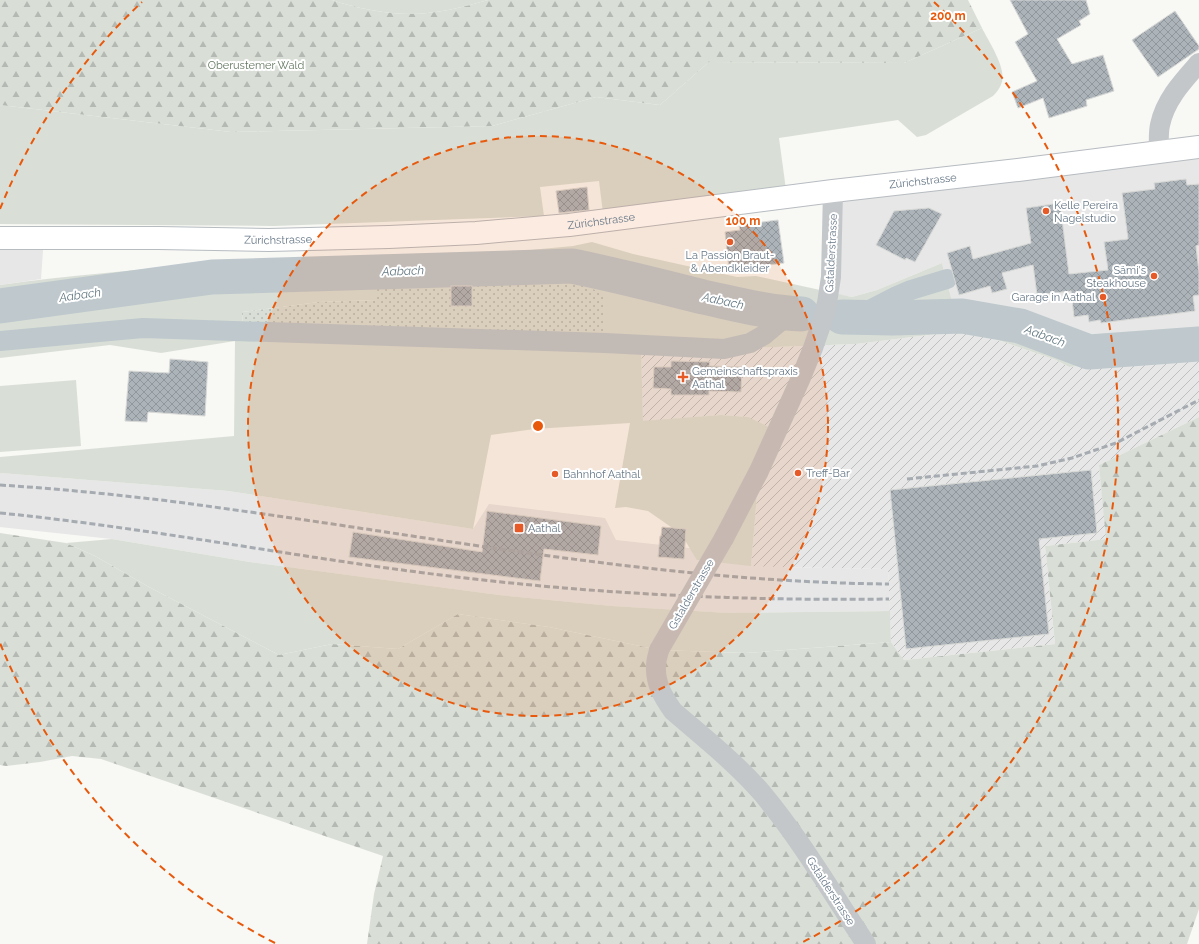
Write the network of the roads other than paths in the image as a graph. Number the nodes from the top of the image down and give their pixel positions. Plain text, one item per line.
1 (1199, 63) edge
2 (1199, 148) edge
3 (1159, 153) junction
4 (833, 190) junction
5 (0, 238) edge
6 (866, 944) edge

1 - 3 street
2 - 3 main road, Zürichstrasse
3 - 4 main road, Zürichstrasse
4 - 5 main road, Zürichstrasse
4 - 6 street, Gstalderstrasse, bridge

